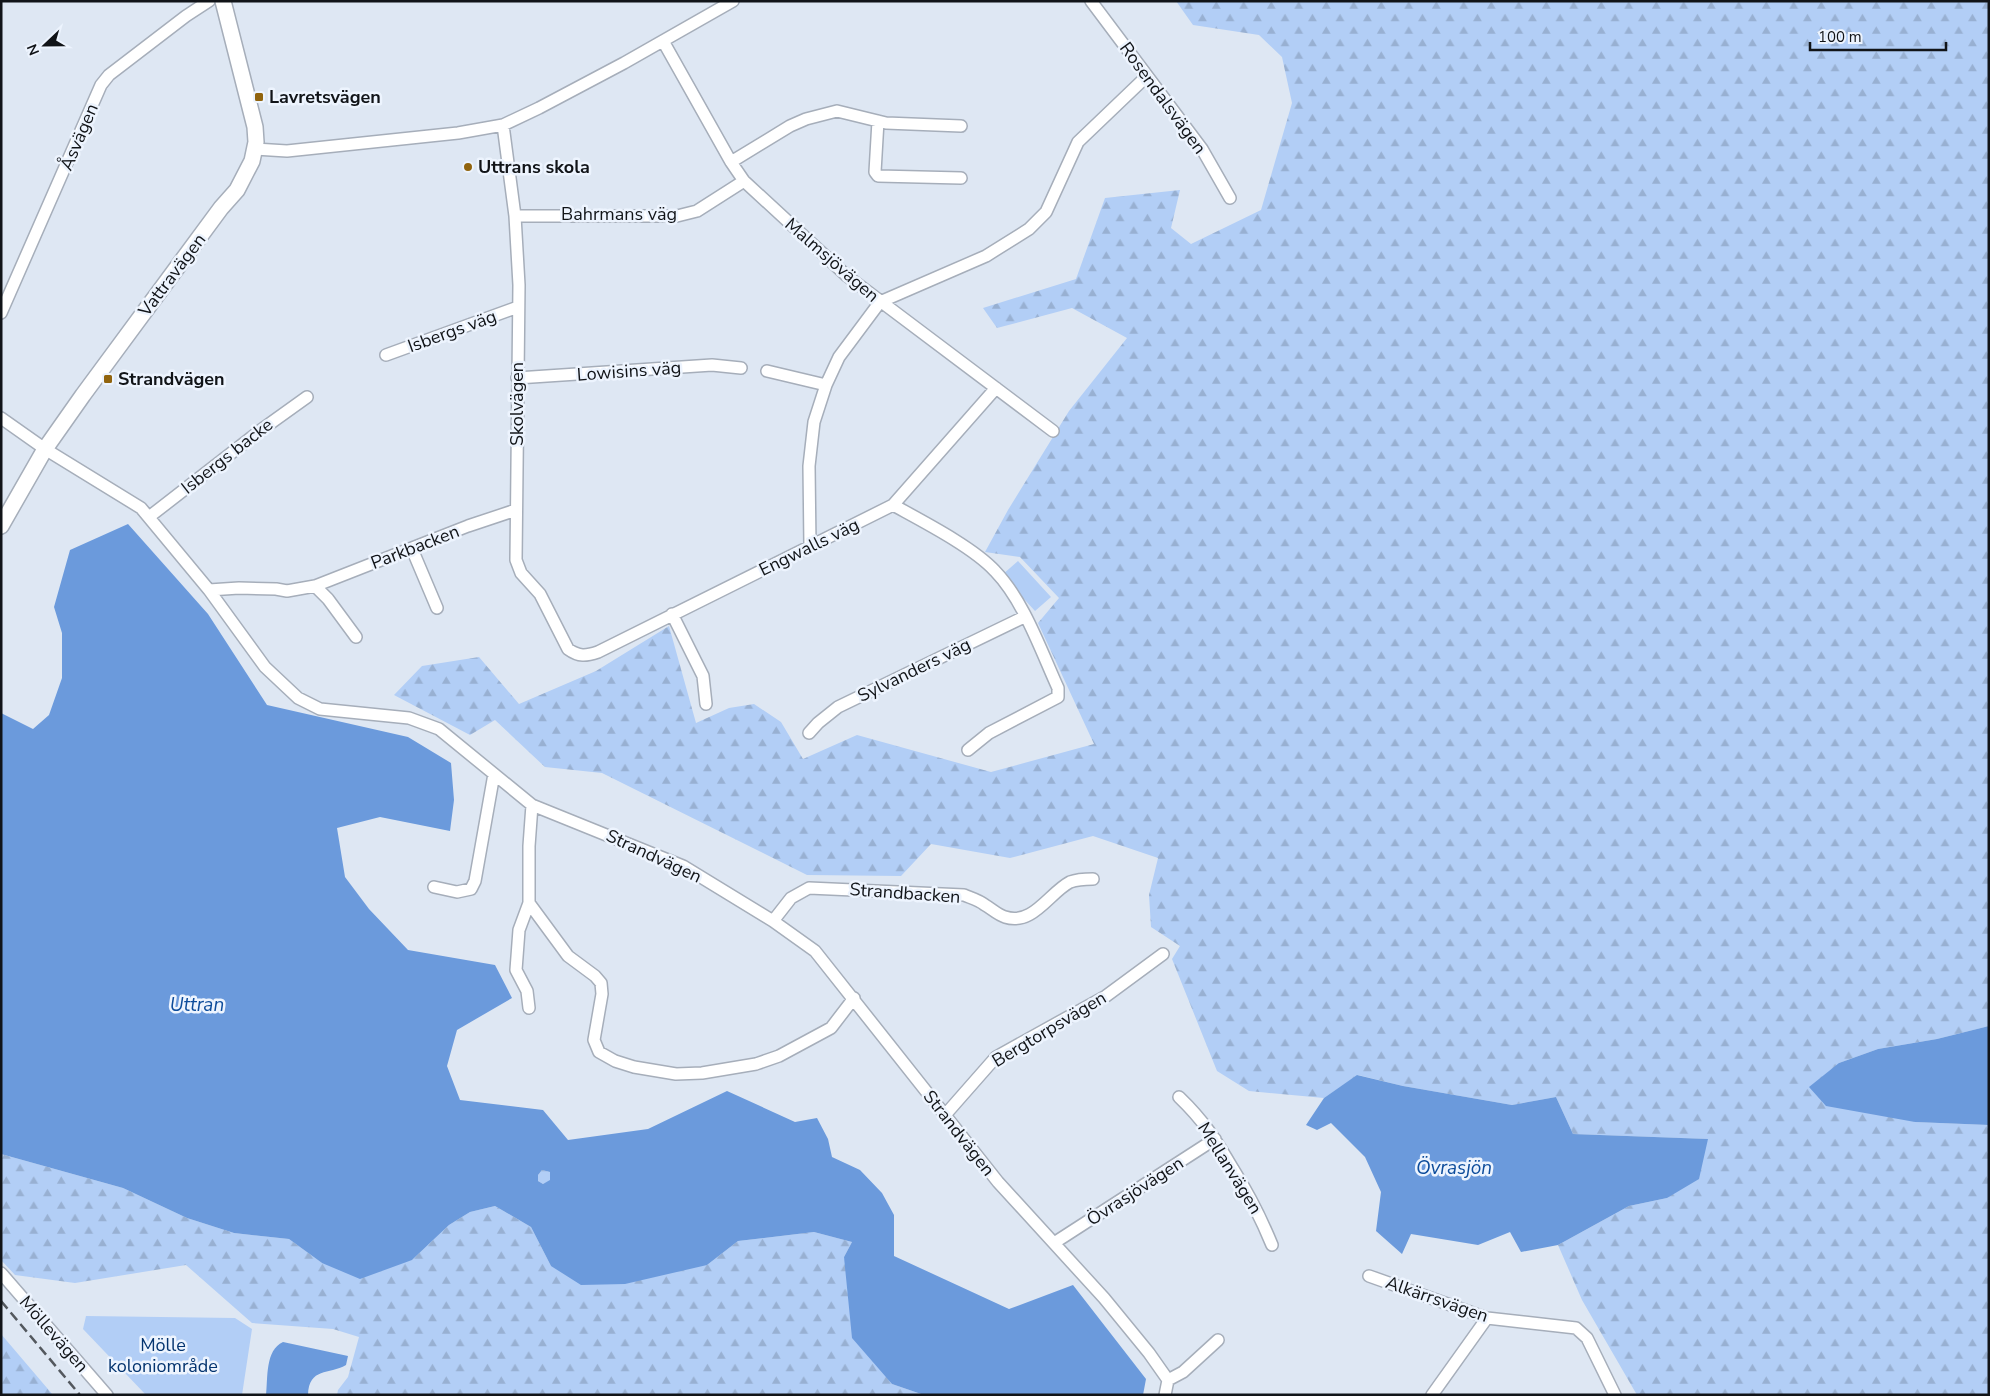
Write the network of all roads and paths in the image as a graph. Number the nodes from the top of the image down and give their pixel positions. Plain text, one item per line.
1 (209, 1) edge
2 (223, 1) edge
3 (733, 1) edge
4 (1091, 1) edge
5 (663, 41) junction
6 (1147, 76) junction
7 (878, 121) junction
8 (504, 125) junction
9 (961, 126) dead end
10 (255, 149) junction
11 (731, 162) junction
12 (961, 178) dead end
13 (744, 181) junction
14 (1230, 198) dead end
15 (515, 216) junction
16 (880, 302) junction
17 (518, 307) junction
18 (1, 314) edge
19 (386, 355) dead end
20 (740, 368) dead end
21 (767, 371) dead end
22 (517, 378) junction
23 (826, 385) junction
24 (996, 388) junction
25 (308, 397) dead end
26 (1, 418) edge
27 (1052, 431) dead end
28 (45, 449) junction
29 (893, 505) junction
30 (516, 510) junction
31 (149, 517) junction
32 (1, 526) edge
33 (810, 546) junction
34 (412, 549) junction
35 (315, 586) junction
36 (209, 590) junction
37 (437, 608) dead end
38 (672, 614) junction
39 (1024, 616) junction
40 (356, 638) dead end
41 (584, 656) joint
42 (706, 704) dead end
43 (809, 733) dead end
44 (968, 750) dead end
45 (494, 774) junction
46 (532, 805) junction
47 (1093, 880) dead end
48 (434, 887) dead end
49 (529, 903) junction
50 (773, 921) junction
51 (1163, 954) dead end
52 (854, 998) junction
53 (529, 1008) dead end
54 (1179, 1098) dead end
55 (945, 1115) junction
56 (1215, 1139) junction
57 (1054, 1243) junction
58 (1272, 1244) dead end
59 (1, 1273) edge
60 (1369, 1276) dead end
61 (1488, 1318) junction
62 (1218, 1340) dead end
63 (1168, 1380) junction
64 (107, 1395) edge
65 (1165, 1395) edge
66 (1432, 1395) edge
67 (1615, 1395) edge

1 - 18 street, Åsvägen
2 - 10 street, Vattravägen
3 - 5 street
4 - 6 street, Rosendalsvägen
5 - 8 street
5 - 11 street, Malmsjövägen
6 - 14 street, Rosendalsvägen
6 - 16 street
7 - 9 street
7 - 11 street
7 - 12 street
8 - 10 street
8 - 15 street, Skolvägen
10 - 28 street, Vattravägen
11 - 13 street, Malmsjövägen
13 - 15 street, Bahrmans väg
13 - 16 street, Malmsjövägen
15 - 17 street, Skolvägen
16 - 23 street
16 - 24 street, Malmsjövägen
17 - 19 street, Isbergs väg
17 - 22 street, Skolvägen
20 - 22 street, Lowisins väg
21 - 23 street
22 - 30 street, Skolvägen
23 - 33 street
24 - 27 street, Malmsjövägen
24 - 29 street, Engwalls väg
25 - 31 street, Isbergs backe
26 - 28 street
28 - 31 street, Strandvägen
28 - 32 street, Vattravägen
29 - 33 street, Engwalls väg
29 - 39 street
30 - 34 street, Parkbacken
30 - 41 street, Skolvägen
31 - 36 street, Strandvägen
33 - 38 street, Engwalls väg
34 - 35 street, Parkbacken
34 - 37 street
35 - 36 street, Parkbacken
35 - 40 street
36 - 45 street, Strandvägen
38 - 41 street, Engwalls väg
38 - 42 street
39 - 43 street, Sylvanders väg
39 - 44 street
45 - 46 street, Strandvägen
45 - 48 street
46 - 49 street
46 - 50 street, Strandvägen
47 - 50 street, Strandbacken
49 - 52 street
49 - 53 street
50 - 52 street, Strandvägen
51 - 55 street, Bergtorpsvägen
52 - 55 street, Strandvägen
54 - 56 street, Mellanvägen
55 - 57 street, Strandvägen
56 - 57 street, Övrasjövägen
56 - 58 street, Mellanvägen
57 - 63 street, Strandvägen
59 - 64 street, Möllevägen
60 - 61 street, Alkärrsvägen
61 - 66 street
61 - 67 street, Alkärrsvägen
62 - 63 street
63 - 65 street

